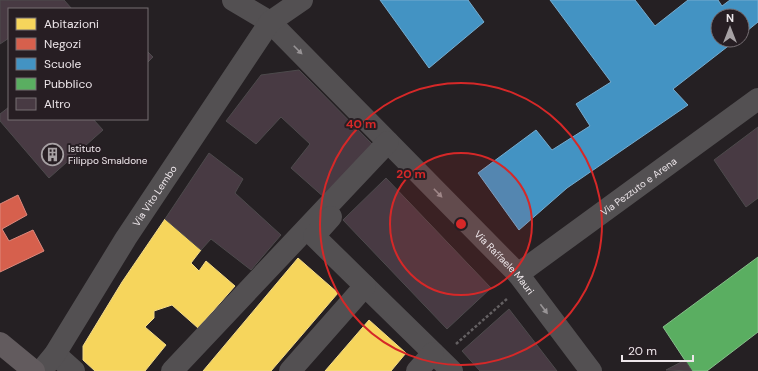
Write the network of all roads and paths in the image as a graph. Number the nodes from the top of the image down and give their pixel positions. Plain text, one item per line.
1 (233, 0) edge
2 (302, 0) edge
3 (262, 12) edge
4 (758, 99) edge
5 (392, 146) junction
6 (521, 279) junction
7 (365, 286) junction
8 (0, 343) edge
9 (55, 354) junction
10 (441, 361) edge
11 (23, 368) edge
12 (41, 371) edge
13 (74, 371) edge
14 (172, 371) edge
15 (290, 371) edge
16 (417, 371) edge
17 (591, 371) edge

1 - 3 street, Via Raffaele Mauri
2 - 3 street
3 -> 5 street, Via Raffaele Mauri
3 - 9 street, Via Vito Lembo
4 - 6 street, Via Pezzuto e Arena
5 -> 6 street, Via Raffaele Mauri
5 - 7 street
5 - 14 street
6 - 10 path
6 -> 17 street, Via Raffaele Mauri
7 - 10 street
7 - 15 street
8 - 11 main road
9 - 12 street, Via Vito Lembo
9 - 13 street
10 - 16 street

